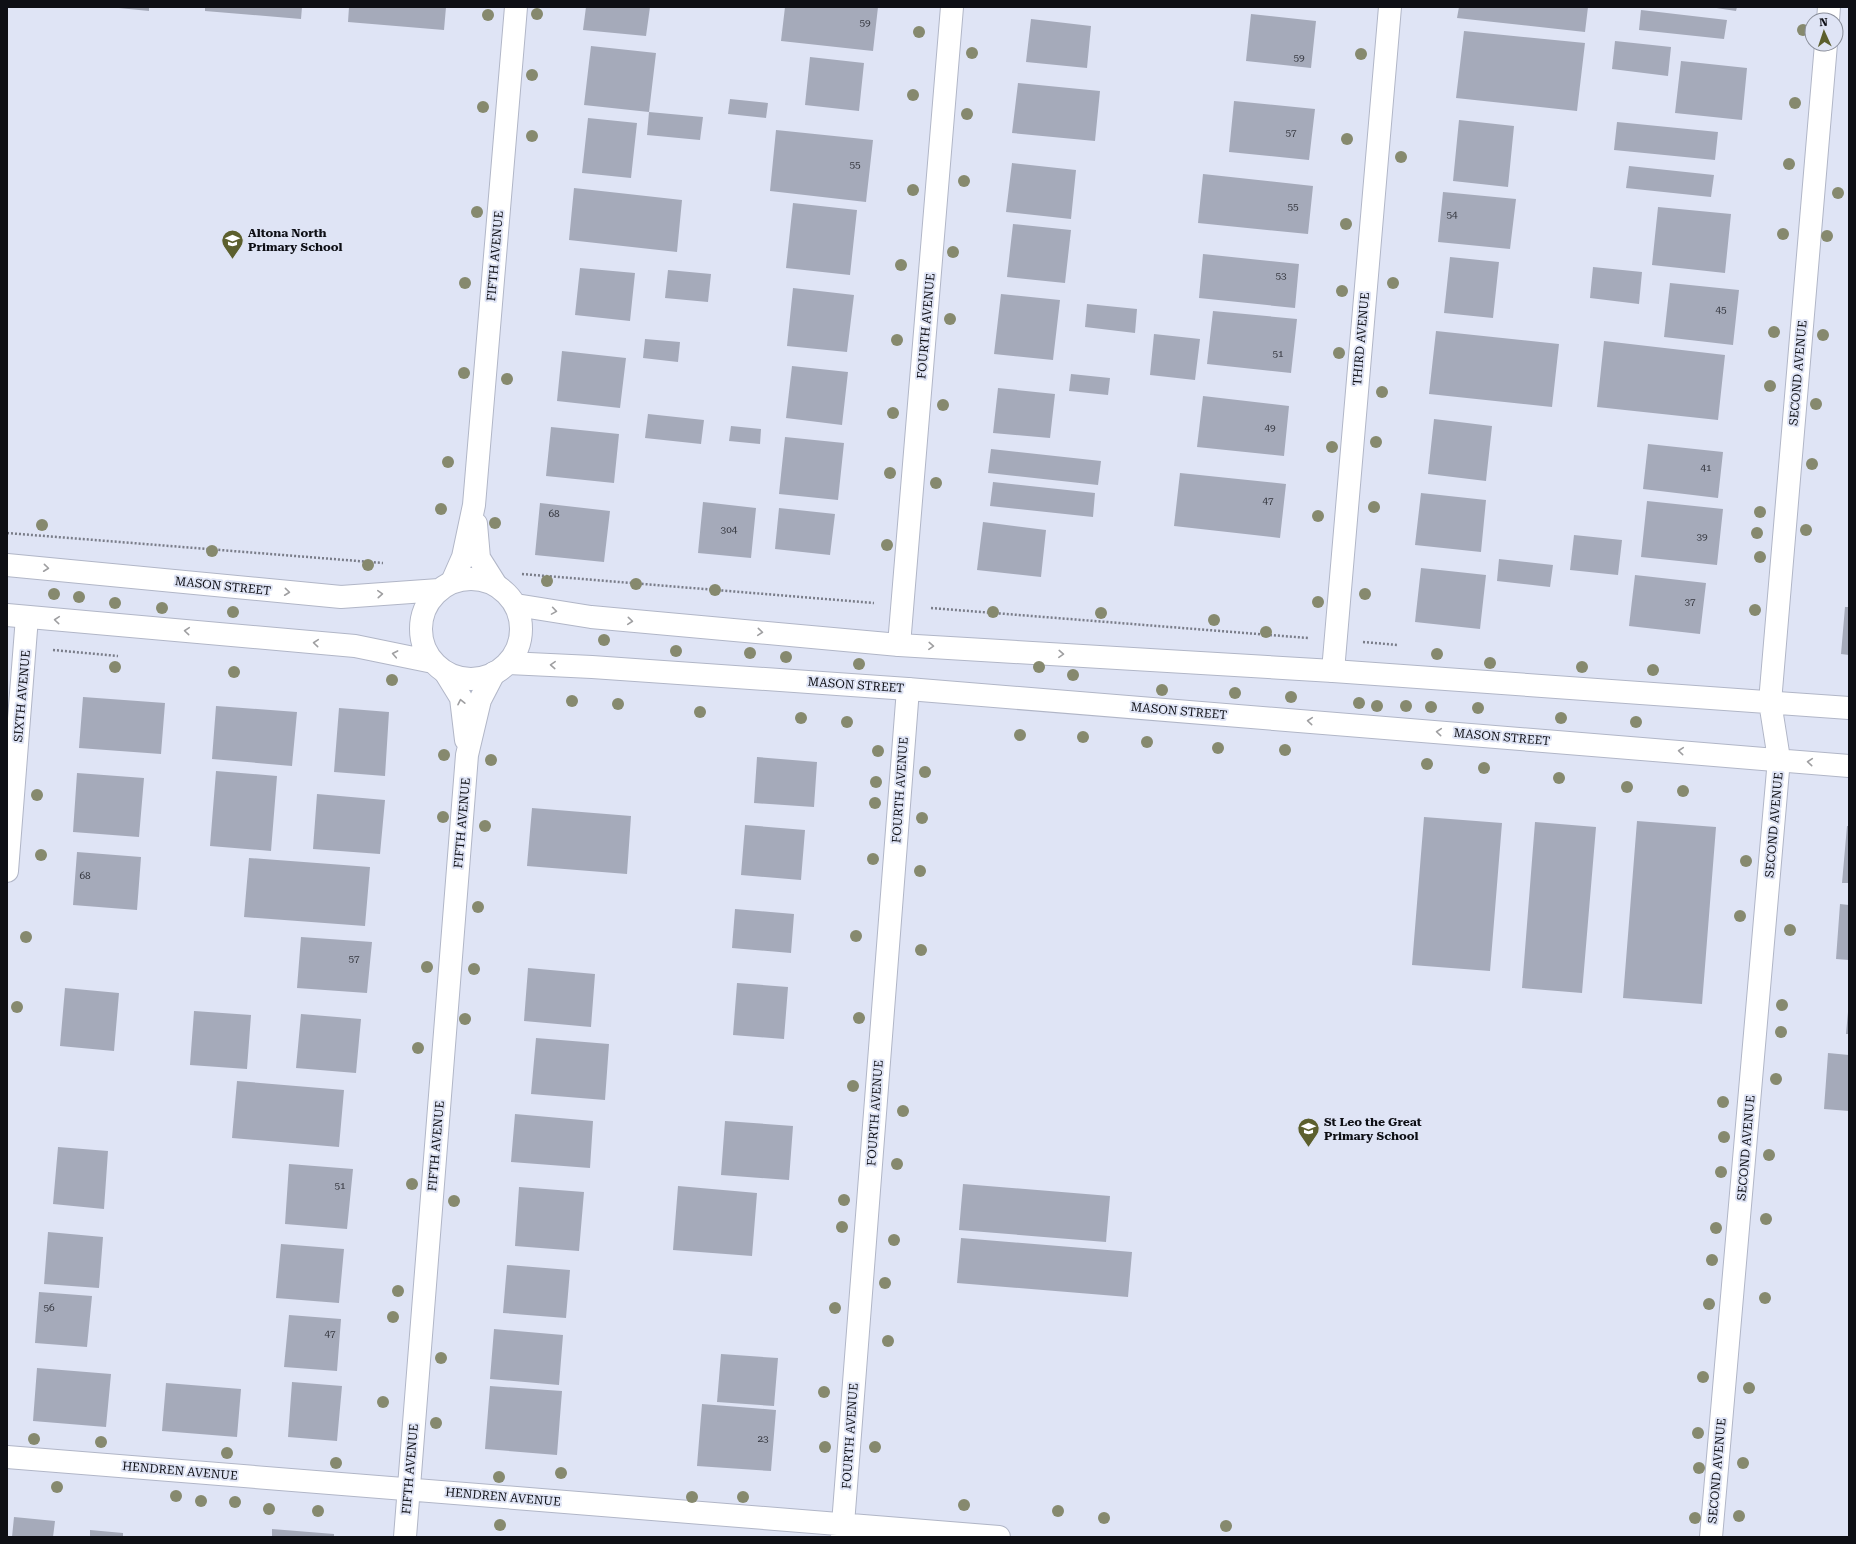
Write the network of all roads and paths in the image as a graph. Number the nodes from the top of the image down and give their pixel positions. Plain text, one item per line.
1 (516, 7) edge
2 (952, 7) edge
3 (1390, 7) edge
4 (1825, 52) edge
5 (474, 505) junction
6 (7, 565) edge
7 (496, 585) junction
8 (445, 586) junction
9 (516, 605) junction
10 (17, 616) edge
11 (899, 645) junction
12 (439, 667) junction
13 (501, 668) junction
14 (1333, 671) junction
15 (908, 689) junction
16 (1770, 702) junction
17 (1849, 708) edge
18 (467, 755) junction
19 (1780, 759) junction
20 (1849, 766) edge
21 (7, 871) edge
22 (7, 1456) edge
23 (408, 1490) junction
24 (843, 1531) edge
25 (405, 1537) edge
26 (999, 1537) edge
27 (1711, 1537) edge

1 - 5 street, FIFTH AVENUE
2 - 11 street, FOURTH AVENUE
3 - 14 street, THIRD AVENUE
4 - 16 street, SECOND AVENUE
5 - 7 street, FIFTH AVENUE
5 - 8 street, FIFTH AVENUE
6 -> 8 street, MASON STREET
7 - 8 street
7 - 9 street
8 - 12 street
9 -> 11 street
9 - 13 street
12 -> 10 street
10 - 21 street, SIXTH AVENUE
11 -> 14 street
12 - 13 street
18 -> 12 street, FIFTH AVENUE
15 -> 13 street, MASON STREET
13 - 18 street, FIFTH AVENUE
14 - 16 street
19 -> 15 street, MASON STREET
15 - 24 street, FOURTH AVENUE
16 - 17 street
16 - 19 street, SECOND AVENUE
18 - 23 street, FIFTH AVENUE
20 -> 19 street, MASON STREET
19 - 27 street, SECOND AVENUE
22 - 23 street, HENDREN AVENUE
23 - 24 street, HENDREN AVENUE
23 - 25 street, FIFTH AVENUE
24 - 26 street, HENDREN AVENUE

